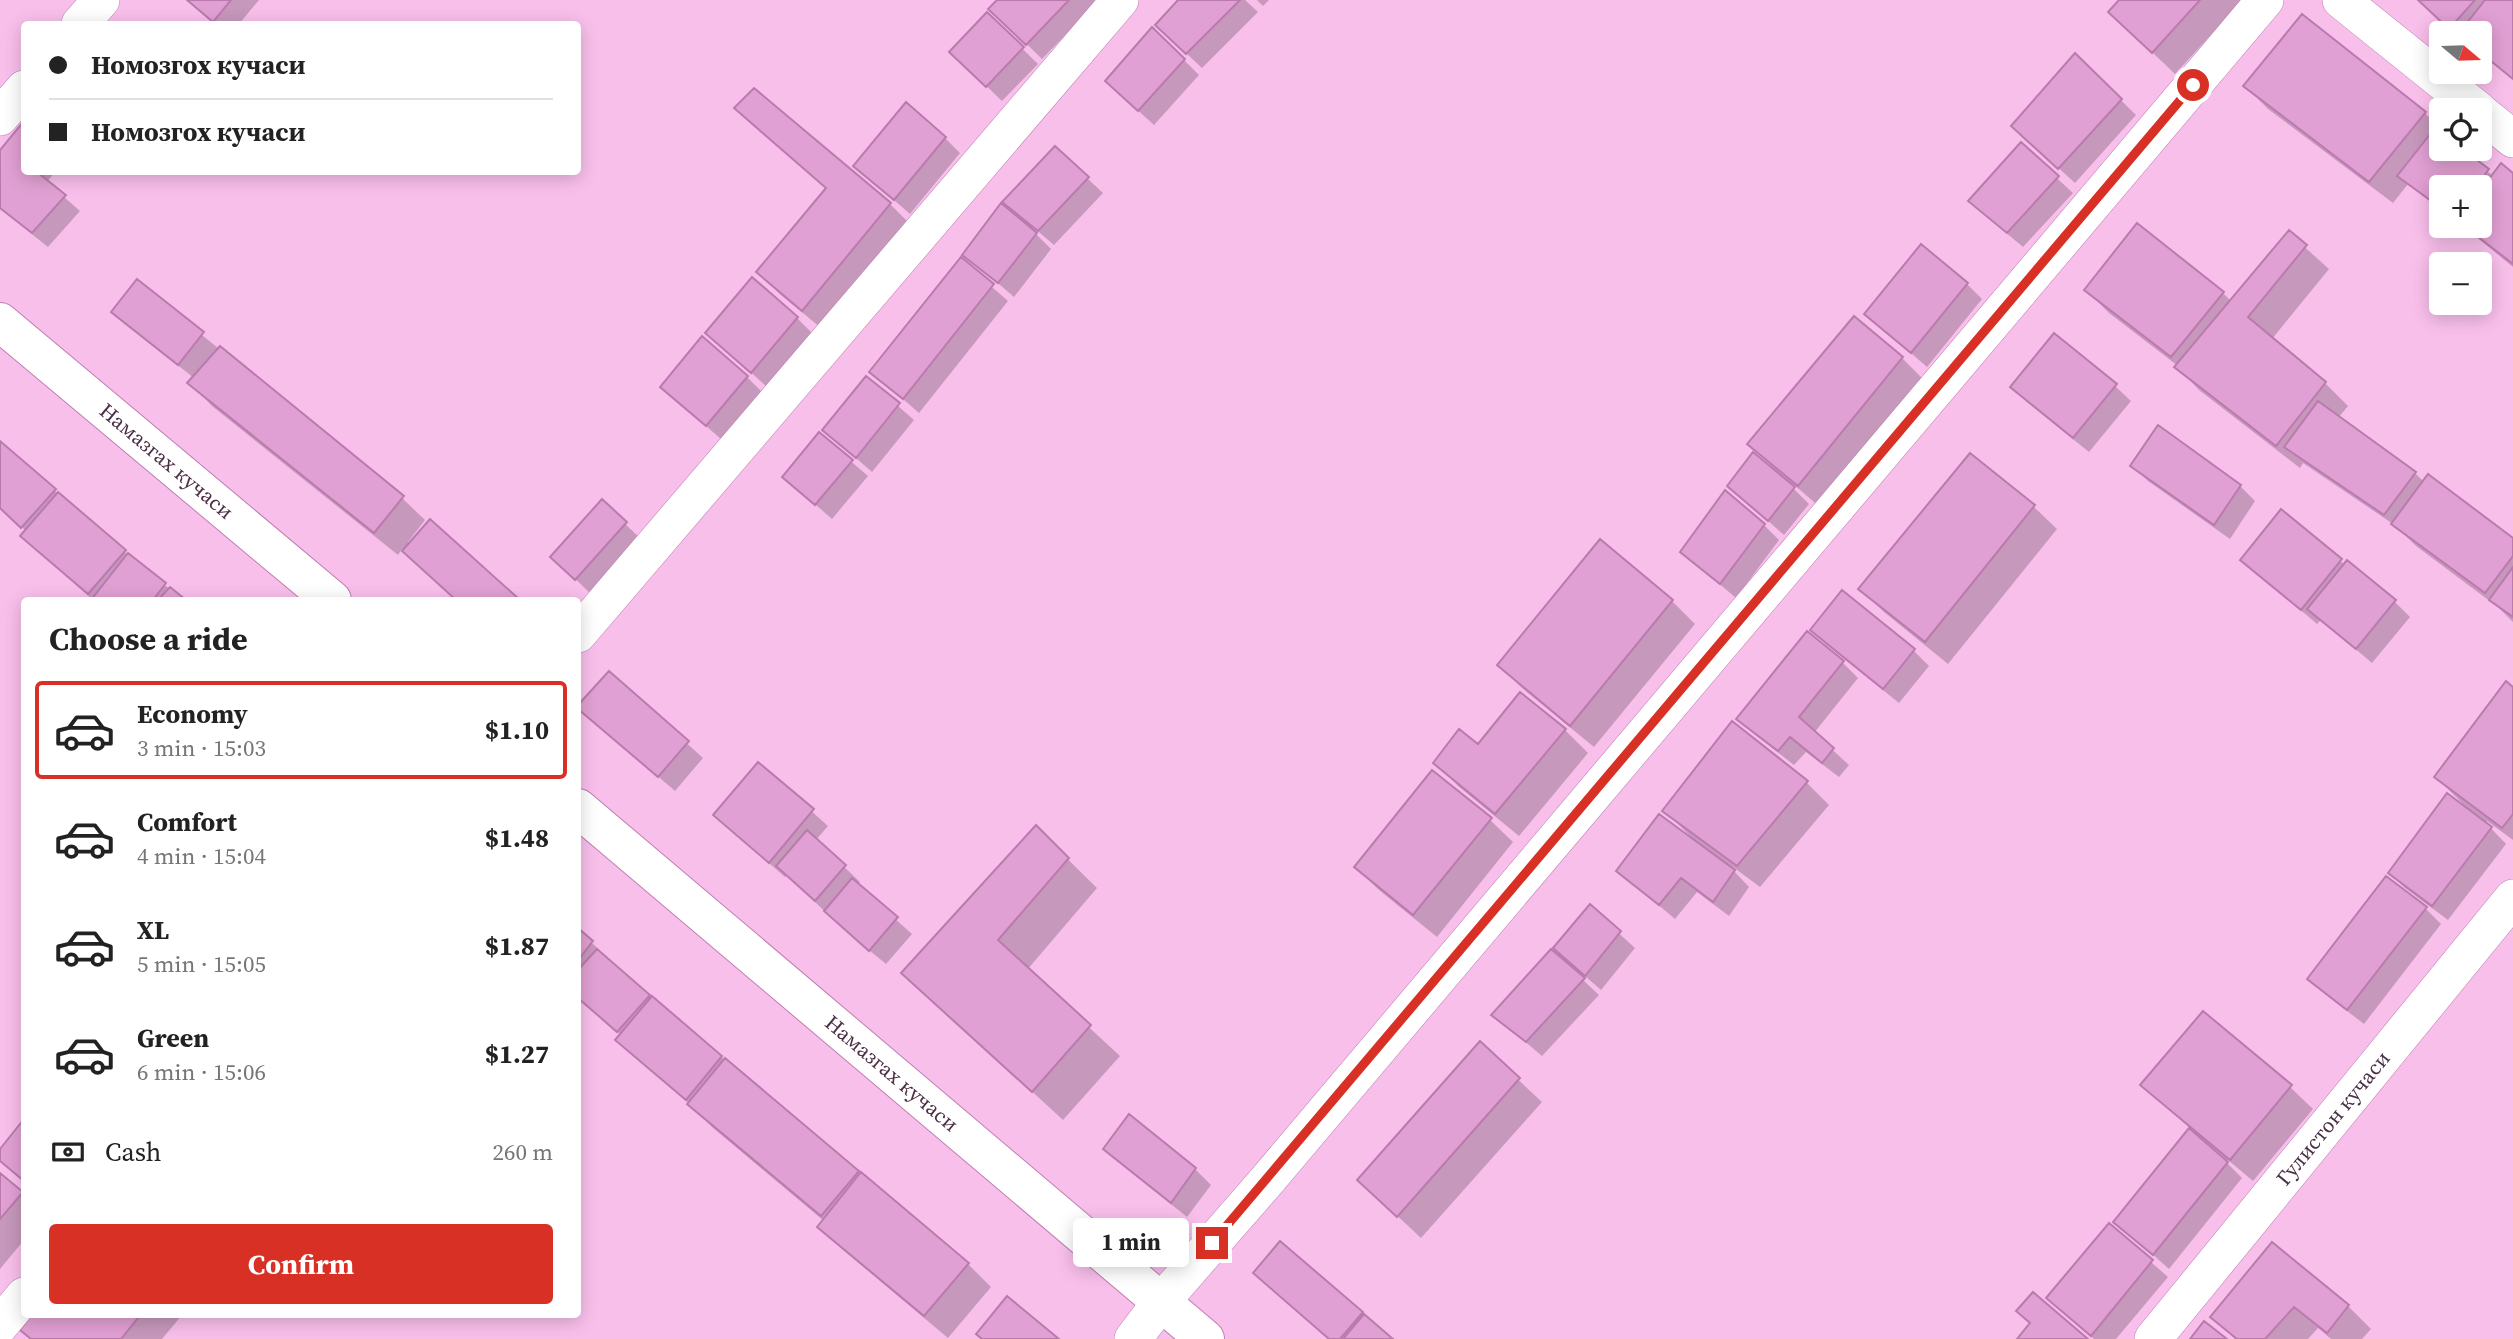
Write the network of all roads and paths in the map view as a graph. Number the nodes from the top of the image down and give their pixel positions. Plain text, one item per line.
1 (101, 0) edge
2 (1121, 0) edge
3 (2265, 0) edge
4 (2341, 0) edge
5 (83, 21) edge
6 (21, 92) edge
7 (2463, 98) edge
8 (0, 117) edge
9 (2492, 122) edge
10 (2513, 139) edge
11 (0, 322) edge
12 (328, 597) edge
13 (581, 630) edge
14 (581, 811) edge
15 (2513, 898) edge
16 (21, 1300) edge
17 (1161, 1302) junction
18 (0, 1325) edge
19 (1133, 1339) edge
20 (1205, 1339) edge
21 (2153, 1339) edge

1 - 5 street
2 - 13 street
3 - 17 street
4 - 7 street
6 - 8 street
9 - 10 street
11 - 12 street, Намазгах кучаси
14 - 17 street, Намазгах кучаси
15 - 21 street, Гулистон кучаси
16 - 18 street
17 - 19 street
17 - 20 street, Намазгах кучаси

